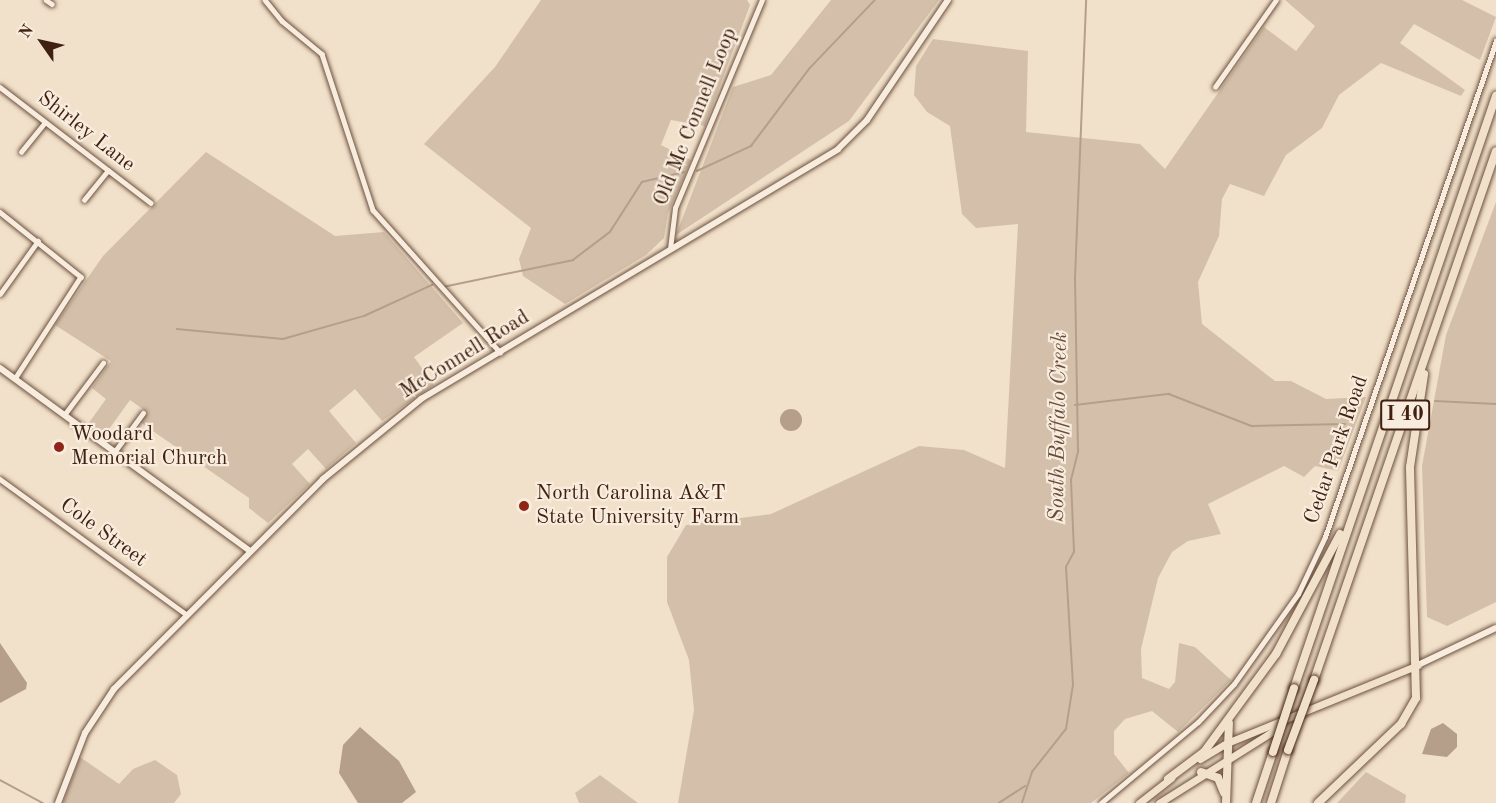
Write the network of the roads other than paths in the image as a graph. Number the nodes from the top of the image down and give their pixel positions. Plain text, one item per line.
1 (46, 0) edge
2 (266, 0) edge
3 (761, 0) edge
4 (948, 0) edge
5 (1276, 0) edge
6 (52, 4) dead end
7 (1496, 41) edge
8 (0, 87) edge
9 (1215, 87) dead end
10 (1496, 96) edge
11 (45, 122) junction
12 (1496, 151) edge
13 (21, 152) dead end
14 (108, 170) junction
15 (84, 201) dead end
16 (151, 203) dead end
17 (0, 212) edge
18 (38, 241) junction
19 (670, 249) junction
20 (0, 294) edge
21 (1430, 345) junction
22 (500, 352) junction
23 (103, 363) dead end
24 (0, 368) edge
25 (15, 379) junction
26 (143, 413) dead end
27 (64, 415) junction
28 (115, 452) junction
29 (0, 479) edge
30 (1350, 515) junction
31 (250, 551) junction
32 (187, 615) junction
33 (1496, 628) edge
34 (1418, 665) junction
35 (1231, 714) junction
36 (1293, 720) junction
37 (1227, 743) junction
38 (1227, 757) junction
39 (1201, 772) junction
40 (1168, 779) junction
41 (58, 803) edge
42 (1101, 803) edge
43 (1139, 803) edge
44 (1159, 803) edge
45 (1226, 803) edge
46 (1256, 803) edge
47 (1271, 803) edge
48 (1318, 803) edge

1 - 6 street
2 - 22 street
3 - 19 street, Old Mc Connell Loop
4 - 19 street, McConnell Road
5 - 9 street
7 - 42 street, Cedar Park Road
8 - 11 street, Shirley Lane
10 - 30 highway, I 40
11 - 13 street
11 - 14 street, Shirley Lane
12 - 21 highway, I 40
14 - 15 street
14 - 16 street, Shirley Lane
17 - 18 street
18 - 20 street
18 - 25 street
19 - 22 street, McConnell Road
21 - 34 highway
21 - 47 highway, I 40, bridge
22 - 31 street, McConnell Road
23 - 27 street
24 - 25 street
25 - 27 street
26 - 28 street
27 - 28 street
28 - 31 street
29 - 32 street, Cole Street
30 - 35 highway
30 - 46 highway, I 40, bridge
31 - 32 street, McConnell Road
32 - 41 street, McConnell Road
33 - 34 street
34 - 36 main road
34 - 48 highway
35 - 37 highway
35 - 40 highway
36 - 37 main road
36 - 38 main road
37 - 38 highway
37 - 40 main road
38 - 39 main road
38 - 45 highway
39 - 44 main road
39 - 45 highway
40 - 43 main road

